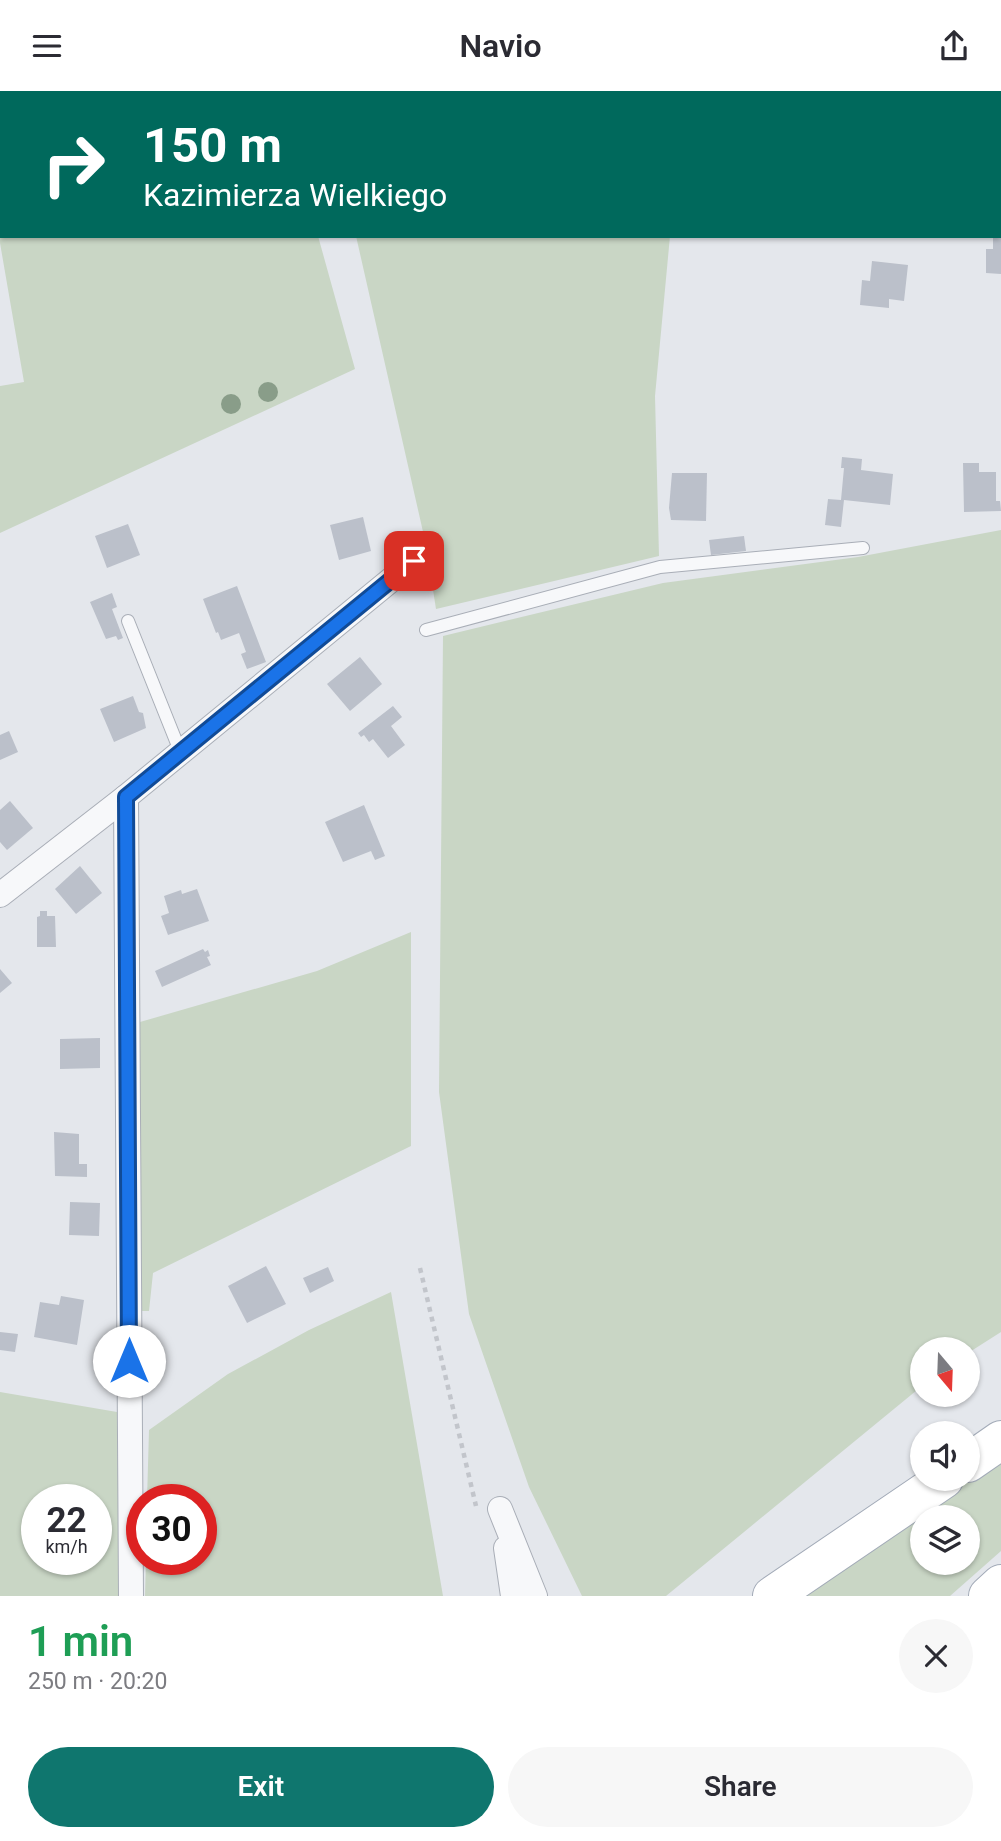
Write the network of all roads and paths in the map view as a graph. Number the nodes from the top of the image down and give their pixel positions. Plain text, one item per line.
1 (863, 548) dead end
2 (414, 561) dead end
3 (128, 621) dead end
4 (426, 630) dead end
5 (180, 751) junction
6 (126, 797) junction
7 (0, 895) edge
8 (420, 1268) dead end
9 (1001, 1440) edge
10 (980, 1454) edge
11 (926, 1491) edge
12 (478, 1514) dead end
13 (1001, 1584) edge
14 (131, 1596) edge
15 (513, 1596) edge
16 (535, 1596) edge
17 (772, 1596) edge
18 (988, 1596) edge

1 - 4 lane
2 - 5 street
3 - 5 lane
5 - 6 street
6 - 7 street
6 - 14 street
8 - 12 path
9 - 10 main road
11 - 17 main road
13 - 18 main road
15 - 16 street

